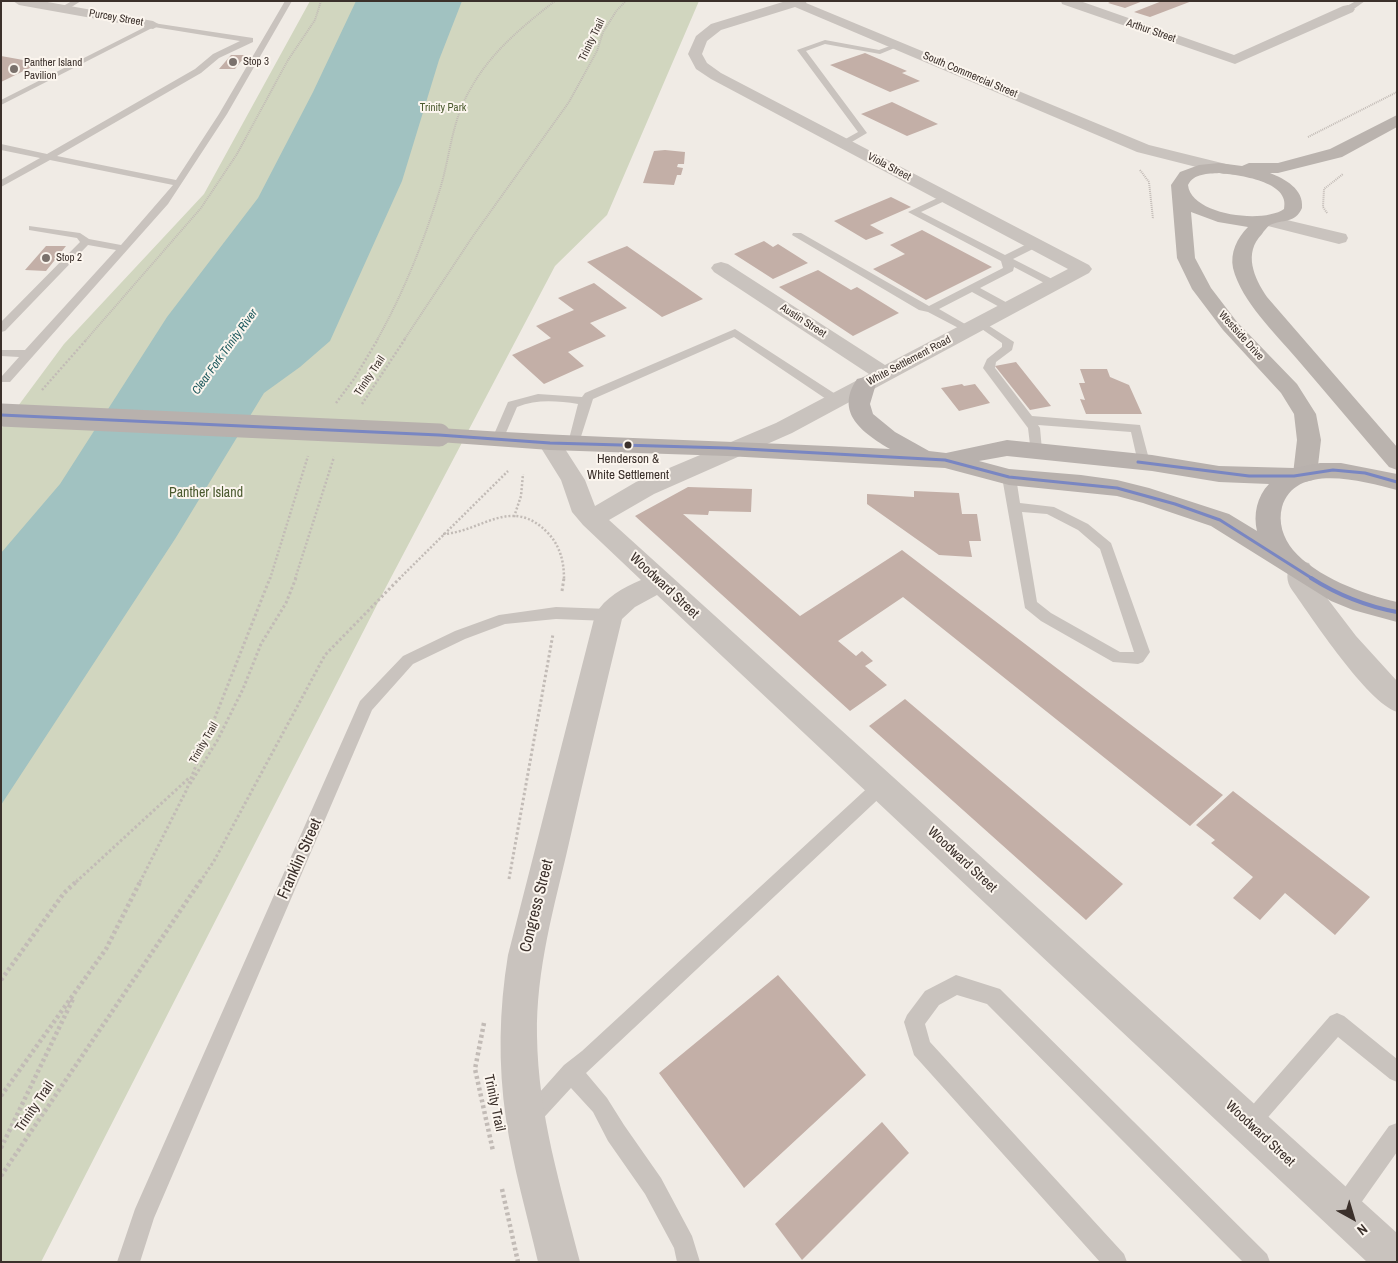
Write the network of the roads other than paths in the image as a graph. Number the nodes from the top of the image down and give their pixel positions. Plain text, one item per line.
1 (78, 1) edge
2 (289, 1) edge
3 (1067, 1) edge
4 (1362, 1) edge
5 (25, 2) edge
6 (799, 2) edge
7 (1332, 4) dead end
8 (1348, 8) junction
9 (62, 9) junction
10 (9, 14) dead end
11 (153, 25) junction
12 (248, 40) junction
13 (266, 42) junction
14 (898, 45) junction
15 (1, 103) edge
16 (1397, 120) edge
17 (845, 143) junction
18 (1, 148) edge
19 (1144, 149) junction
20 (1336, 153) junction
21 (48, 157) junction
22 (1228, 169) junction
23 (179, 183) junction
24 (1, 184) edge
25 (1180, 188) junction
26 (1301, 193) junction
27 (946, 197) junction
28 (1267, 221) junction
29 (33, 228) dead end
30 (797, 234) dead end
31 (86, 242) junction
32 (1035, 244) junction
33 (122, 248) junction
34 (1005, 259) junction
35 (721, 268) dead end
36 (1082, 269) joint
37 (1054, 284) junction
38 (972, 288) junction
39 (1009, 308) junction
40 (931, 309) junction
41 (974, 327) junction
42 (1, 329) edge
43 (1, 353) edge
44 (28, 354) junction
45 (6, 379) dead end
46 (875, 379) junction
47 (585, 400) junction
48 (836, 400) junction
49 (1, 414) edge
50 (1028, 420) junction
51 (498, 439) junction
52 (562, 443) junction
53 (732, 448) junction
54 (1036, 450) junction
55 (935, 459) junction
56 (1397, 462) edge
57 (1144, 463) junction
58 (1299, 475) junction
59 (1009, 477) junction
60 (1397, 482) edge
61 (1014, 507) junction
62 (592, 519) junction
63 (1294, 566) junction
64 (660, 582) junction
65 (1397, 612) edge
66 (609, 615) junction
67 (1397, 700) edge
68 (881, 786) junction
69 (571, 1072) junction
70 (1397, 1072) edge
71 (526, 1122) junction
72 (1249, 1124) junction
73 (1397, 1134) edge
74 (1342, 1210) junction
75 (1397, 1261) edge
76 (128, 1262) edge
77 (559, 1262) edge
78 (689, 1262) edge
79 (1116, 1262) edge
80 (1259, 1262) edge

1 - 9 lane
2 - 13 lane
3 - 8 street, Arthur Street
4 - 8 lane
5 - 9 street, Purcey Street
5 - 10 street
6 - 14 street, South Commercial Street
6 - 17 street, Viola Street
7 - 8 street
9 - 11 street, Purcey Street
11 - 12 lane
11 - 15 lane
12 - 13 lane
12 - 21 lane
13 - 23 lane
14 - 17 lane
14 - 19 street, South Commercial Street
16 - 20 main road
17 - 27 street, Viola Street
18 - 21 lane
19 - 22 street, South Commercial Street
19 - 25 street, South Commercial Street
20 - 22 main road
20 - 26 main road
21 - 23 lane
21 - 24 lane
22 - 25 main road
22 - 26 main road
23 - 33 lane
25 - 28 main road
25 - 58 main road, Westside Drive
26 - 28 main road
26 - 28 street
27 - 32 street, Viola Street
27 - 34 lane
28 - 56 main road
29 - 31 lane
30 - 40 lane
31 - 33 lane
31 - 42 lane
32 - 34 lane
32 - 36 street, Viola Street
33 - 44 lane
34 - 37 lane
34 - 38 lane
35 - 46 street, Austin Street
36 - 37 street, White Settlement Road
37 - 39 street, White Settlement Road
38 - 39 lane
38 - 40 lane
39 - 41 street, White Settlement Road
40 - 41 lane
41 - 46 street, White Settlement Road
41 - 50 lane
43 - 44 lane
44 - 45 lane
46 - 48 street, White Settlement Road
46 - 55 main road
47 - 48 lane
47 - 51 lane
47 - 52 lane
48 - 53 street, White Settlement Road
49 - 51 main road, bridge
50 - 54 lane
50 - 57 lane
51 - 52 main road
52 - 53 main road
52 - 62 street, Woodward Street
53 - 55 main road
53 - 62 street
54 - 55 main road
54 - 57 main road
55 - 59 main road
57 - 58 main road
58 - 60 main road
58 - 63 main road
59 - 61 lane
59 - 63 main road
61 - 61 lane
62 - 64 street, Woodward Street
63 - 65 main road
63 - 67 street
64 - 66 street
64 - 68 street, Woodward Street
66 - 71 street, Congress Street
66 - 76 lane, Franklin Street
68 - 69 lane
68 - 72 street, Woodward Street
69 - 71 lane
69 - 78 lane
70 - 72 lane
71 - 77 street, Congress Street
72 - 74 street, Woodward Street
73 - 74 lane
74 - 75 street, Woodward Street
79 - 80 lane

